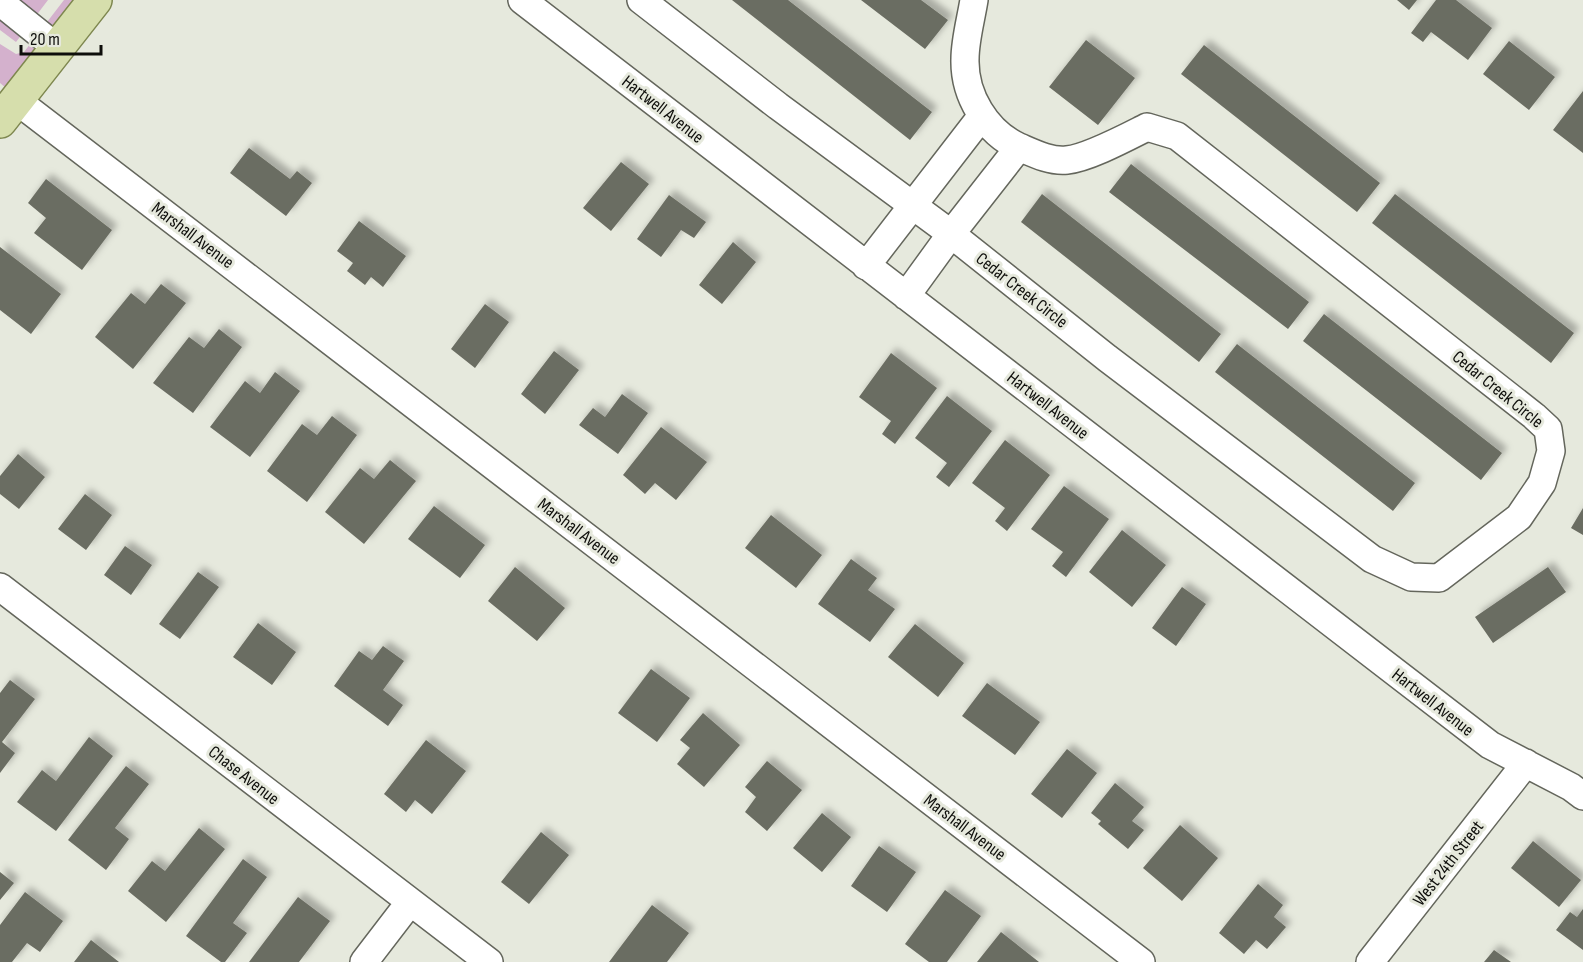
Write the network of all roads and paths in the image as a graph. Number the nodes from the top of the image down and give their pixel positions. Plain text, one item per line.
1 (95, 0) edge
2 (522, 0) edge
3 (641, 0) edge
4 (974, 0) edge
5 (0, 2) edge
6 (56, 47) junction
7 (8, 110) edge
8 (981, 117) junction
9 (1019, 147) junction
10 (912, 205) junction
11 (951, 234) junction
12 (867, 266) junction
13 (906, 296) junction
14 (0, 587) edge
15 (1526, 763) junction
16 (1583, 796) edge
17 (410, 902) junction
18 (364, 962) edge
19 (489, 962) edge
20 (1141, 962) edge
21 (1370, 962) edge

1 - 6 main road
2 - 12 street, Hartwell Avenue
3 - 10 street, Cedar Creek Circle
4 - 8 street, Cedar Creek Circle
5 - 6 street
6 - 7 main road
7 - 20 street, Marshall Avenue
8 - 9 street, Cedar Creek Circle
8 - 10 street
9 - 11 street
9 - 11 street, Cedar Creek Circle
10 - 11 street, Cedar Creek Circle
10 - 12 street
11 - 13 street
12 - 13 street, Hartwell Avenue
13 - 15 street, Hartwell Avenue
14 - 17 street, Chase Avenue
15 - 16 street, Hartwell Avenue
15 - 21 street, West 24th Street
17 - 18 street
17 - 19 street, Chase Avenue

